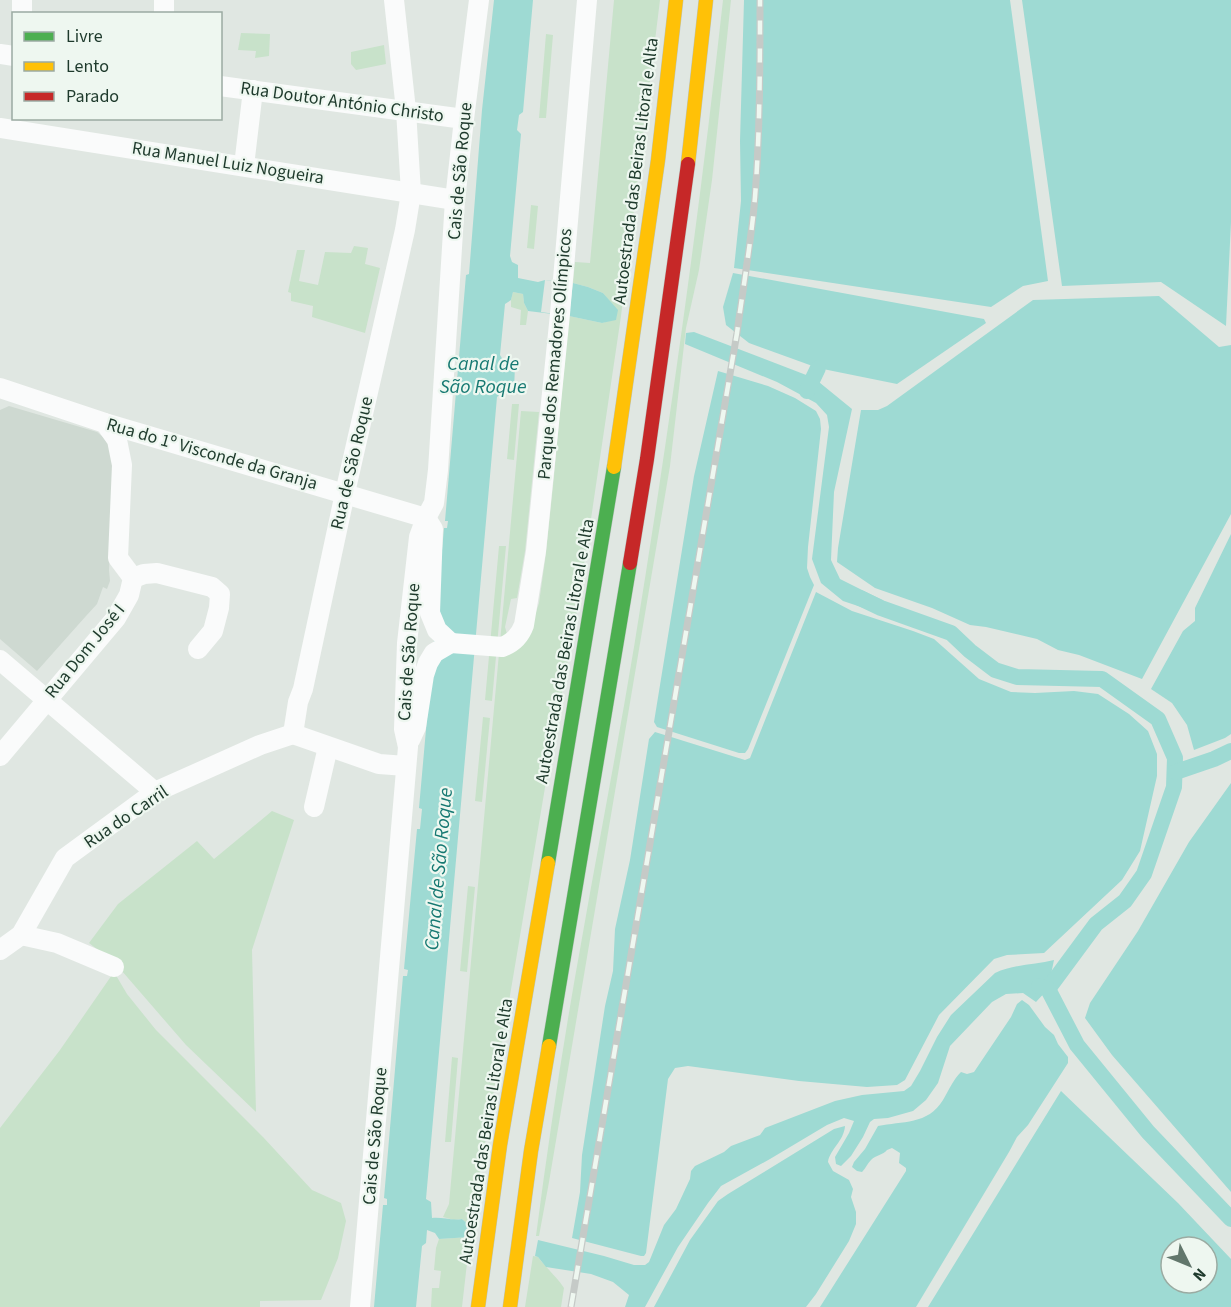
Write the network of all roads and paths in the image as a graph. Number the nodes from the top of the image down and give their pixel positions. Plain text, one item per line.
1 (394, 0) edge
2 (479, 0) edge
3 (587, 0) edge
4 (676, 0) edge
5 (706, 0) edge
6 (222, 86) edge
7 (253, 90) junction
8 (406, 110) junction
9 (464, 119) junction
10 (0, 128) edge
11 (244, 166) junction
12 (411, 193) junction
13 (455, 200) junction
14 (0, 388) edge
15 (105, 423) junction
16 (345, 493) junction
17 (426, 518) junction
18 (133, 578) junction
19 (451, 643) junction
20 (198, 649) dead end
21 (0, 660) edge
22 (47, 699) junction
23 (293, 734) junction
24 (328, 747) junction
25 (0, 756) edge
26 (407, 757) junction
27 (155, 792) junction
28 (314, 807) dead end
29 (21, 935) junction
30 (0, 950) edge
31 (114, 967) dead end
32 (360, 1307) edge
33 (478, 1307) edge
34 (510, 1307) edge

1 - 8 street, Rua de São Roque
2 - 9 street, Cais de São Roque
3 - 19 street, Parque dos Remadores Olímpicos
4 - 33 highway, Autoestrada das Beiras Litoral e Alta
5 - 34 highway
6 - 7 street, Rua Doutor António Christo
7 - 8 street, Rua Doutor António Christo
7 - 11 street
8 - 9 street, Rua Doutor António Christo
8 - 12 street, Rua de São Roque
9 - 13 street, Cais de São Roque
10 - 11 street, Rua Manuel Luiz Nogueira
11 - 12 street, Rua Manuel Luiz Nogueira
12 - 13 street, Rua Manuel Luiz Nogueira
12 - 16 street, Rua de São Roque
13 - 17 street, Cais de São Roque
14 - 15 street, Rua do 1º Visconde da Granja
15 - 16 street, Rua do 1º Visconde da Granja
15 - 18 street
16 - 17 street, Rua do 1º Visconde da Granja
16 - 23 street, Rua de São Roque
17 - 19 street
17 - 26 street, Cais de São Roque
18 - 20 street
18 - 22 street, Rua Dom José I
19 - 26 street
21 - 22 street
22 - 25 street, Rua Dom José I
22 - 27 street
23 - 24 street
23 - 27 street, Rua do Carril
24 - 26 street
24 - 28 street
26 - 32 street, Cais de São Roque
27 - 29 street, Rua do Carril
29 - 30 street, Rua do Carril
29 - 31 street

